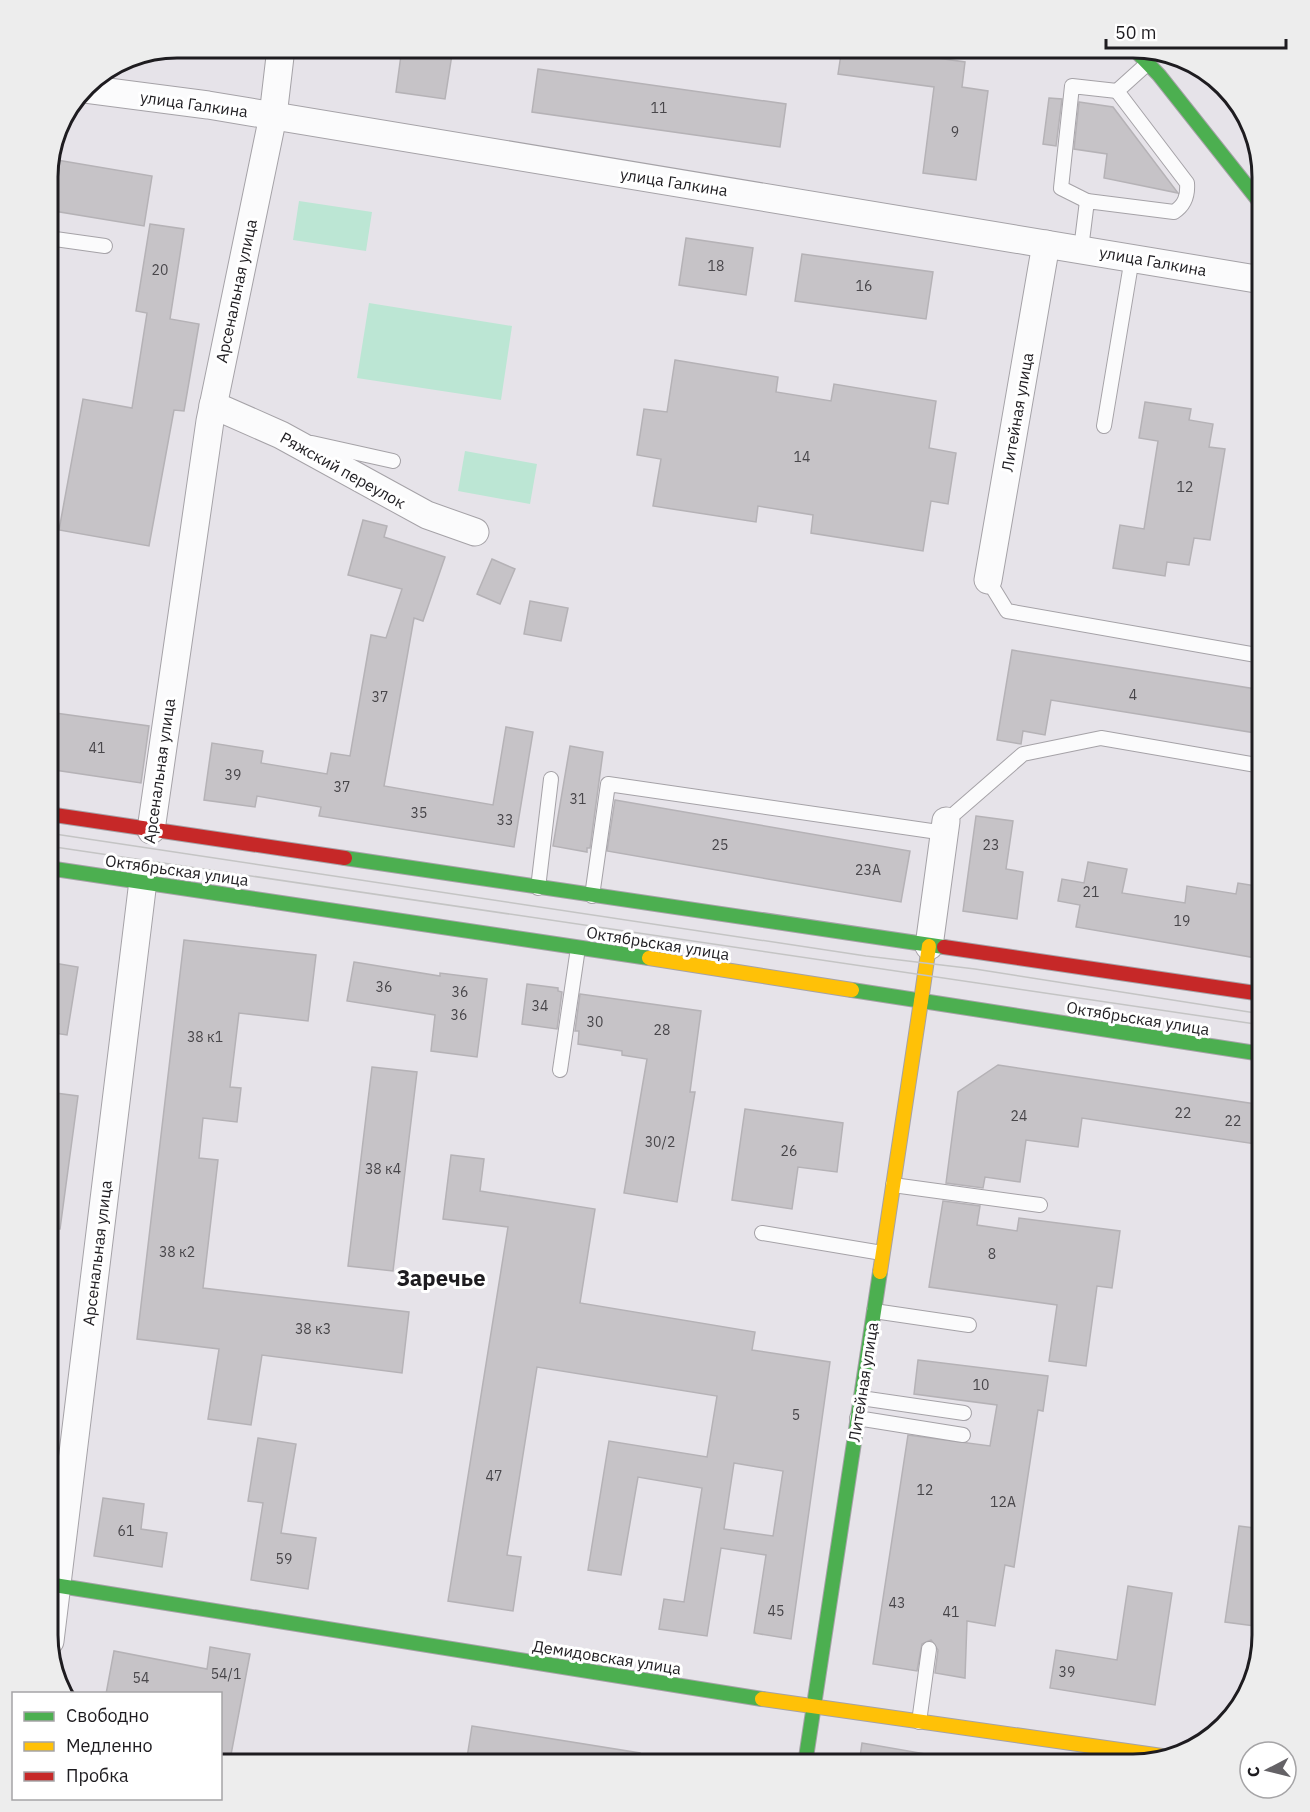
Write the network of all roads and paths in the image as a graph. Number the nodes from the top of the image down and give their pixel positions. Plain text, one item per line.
1 (280, 58) edge
2 (1145, 60) edge
3 (1148, 63) junction
4 (98, 89) edge
5 (1117, 91) junction
6 (273, 116) junction
7 (1252, 193) edge
8 (1087, 201) junction
9 (59, 240) edge
10 (1046, 244) junction
11 (105, 246) dead end
12 (1081, 249) junction
13 (1132, 258) junction
14 (1252, 278) edge
15 (213, 405) junction
16 (1104, 426) dead end
17 (281, 435) junction
18 (393, 461) dead end
19 (475, 532) dead end
20 (988, 580) joint
21 (1252, 654) edge
22 (1252, 764) edge
23 (551, 779) dead end
24 (59, 816) edge
25 (946, 827) junction
26 (150, 835) junction
27 (59, 869) edge
28 (144, 875) junction
29 (538, 888) junction
30 (592, 896) junction
31 (929, 946) junction
32 (578, 948) junction
33 (1252, 993) edge
34 (921, 1001) junction
35 (1252, 1052) edge
36 (560, 1070) dead end
37 (893, 1185) junction
38 (1040, 1205) dead end
39 (762, 1233) dead end
40 (882, 1253) junction
41 (874, 1311) junction
42 (969, 1325) dead end
43 (861, 1398) junction
44 (964, 1413) dead end
45 (858, 1418) junction
46 (963, 1435) dead end
47 (58, 1538) edge
48 (58, 1586) edge
49 (929, 1649) dead end
50 (814, 1707) junction
51 (919, 1722) junction
52 (1140, 1753) edge
53 (807, 1754) edge

1 - 6 street, Арсенальная улица
2 - 3 main road
3 - 5 lane
3 - 7 main road
4 - 6 street, улица Галкина
5 - 8 lane
5 - 8 lane
6 - 10 street, улица Галкина
6 - 15 street, Арсенальная улица
8 - 12 lane
9 - 11 lane
10 - 12 street, улица Галкина
10 - 20 street, Литейная улица
12 - 13 street, улица Галкина
13 - 14 street, улица Галкина
13 - 16 lane
15 - 17 street, Ряжский переулок
15 - 26 street, Арсенальная улица
17 - 18 lane
17 - 19 street, Ряжский переулок
20 - 21 lane
22 - 25 lane
23 - 29 lane
24 - 26 main road
25 - 30 lane
25 - 31 street
26 - 29 main road
27 - 28 main road, Октябрьская улица
28 - 32 main road, Октябрьская улица
28 - 47 street, Арсенальная улица
29 - 30 main road
30 - 31 main road
31 - 33 main road
31 - 34 main road, Литейная улица
32 - 34 main road, Октябрьская улица
32 - 36 lane
34 - 35 main road, Октябрьская улица
34 - 37 main road, Литейная улица
37 - 38 lane
37 - 40 main road, Литейная улица
39 - 40 lane
40 - 41 main road, Литейная улица
41 - 42 lane
41 - 43 main road, Литейная улица
43 - 44 lane
43 - 45 main road, Литейная улица
45 - 46 lane
45 - 50 main road, Литейная улица
48 - 50 main road, Демидовская улица
49 - 51 lane
50 - 51 main road, Демидовская улица
50 - 53 main road, Литейная улица
51 - 52 main road, Демидовская улица

